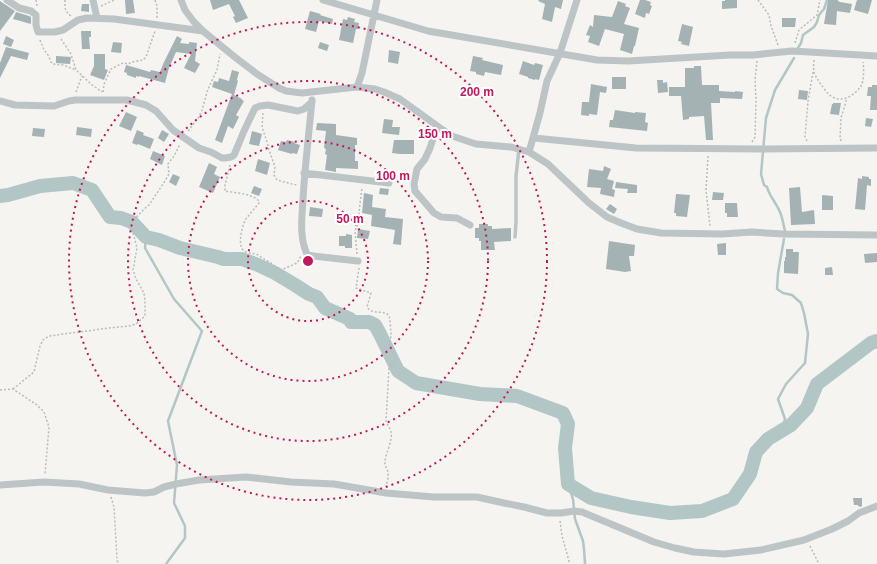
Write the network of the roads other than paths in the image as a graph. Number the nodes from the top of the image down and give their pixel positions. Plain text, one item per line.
1 (7, 0) edge
2 (92, 0) edge
3 (181, 0) edge
4 (323, 0) edge
5 (377, 0) edge
6 (577, 0) edge
7 (374, 15) junction
8 (97, 18) junction
9 (203, 31) junction
10 (560, 53) junction
11 (877, 56) edge
12 (358, 87) junction
13 (313, 91) junction
14 (0, 102) edge
15 (312, 102) junction
16 (438, 126) junction
17 (534, 138) junction
18 (877, 148) edge
19 (519, 149) junction
20 (529, 152) junction
21 (304, 173) junction
22 (389, 183) dead end
23 (470, 225) dead end
24 (877, 235) edge
25 (515, 236) dead end
26 (358, 261) road end
27 (0, 485) edge
28 (877, 506) edge

1 - 8 street
2 - 8 street
3 - 9 street
4 - 7 street
5 - 7 street
6 - 10 street
7 - 10 street
7 - 12 street
8 - 9 street
9 - 13 street
10 - 11 street
10 - 17 street
12 - 13 street
12 - 16 street
13 - 15 street
14 - 15 street
15 - 21 street
16 - 19 street
16 - 23 street
17 - 18 street
17 - 20 street
19 - 20 street
19 - 25 lane
20 - 24 street
21 - 22 street
21 - 26 street
27 - 28 street

